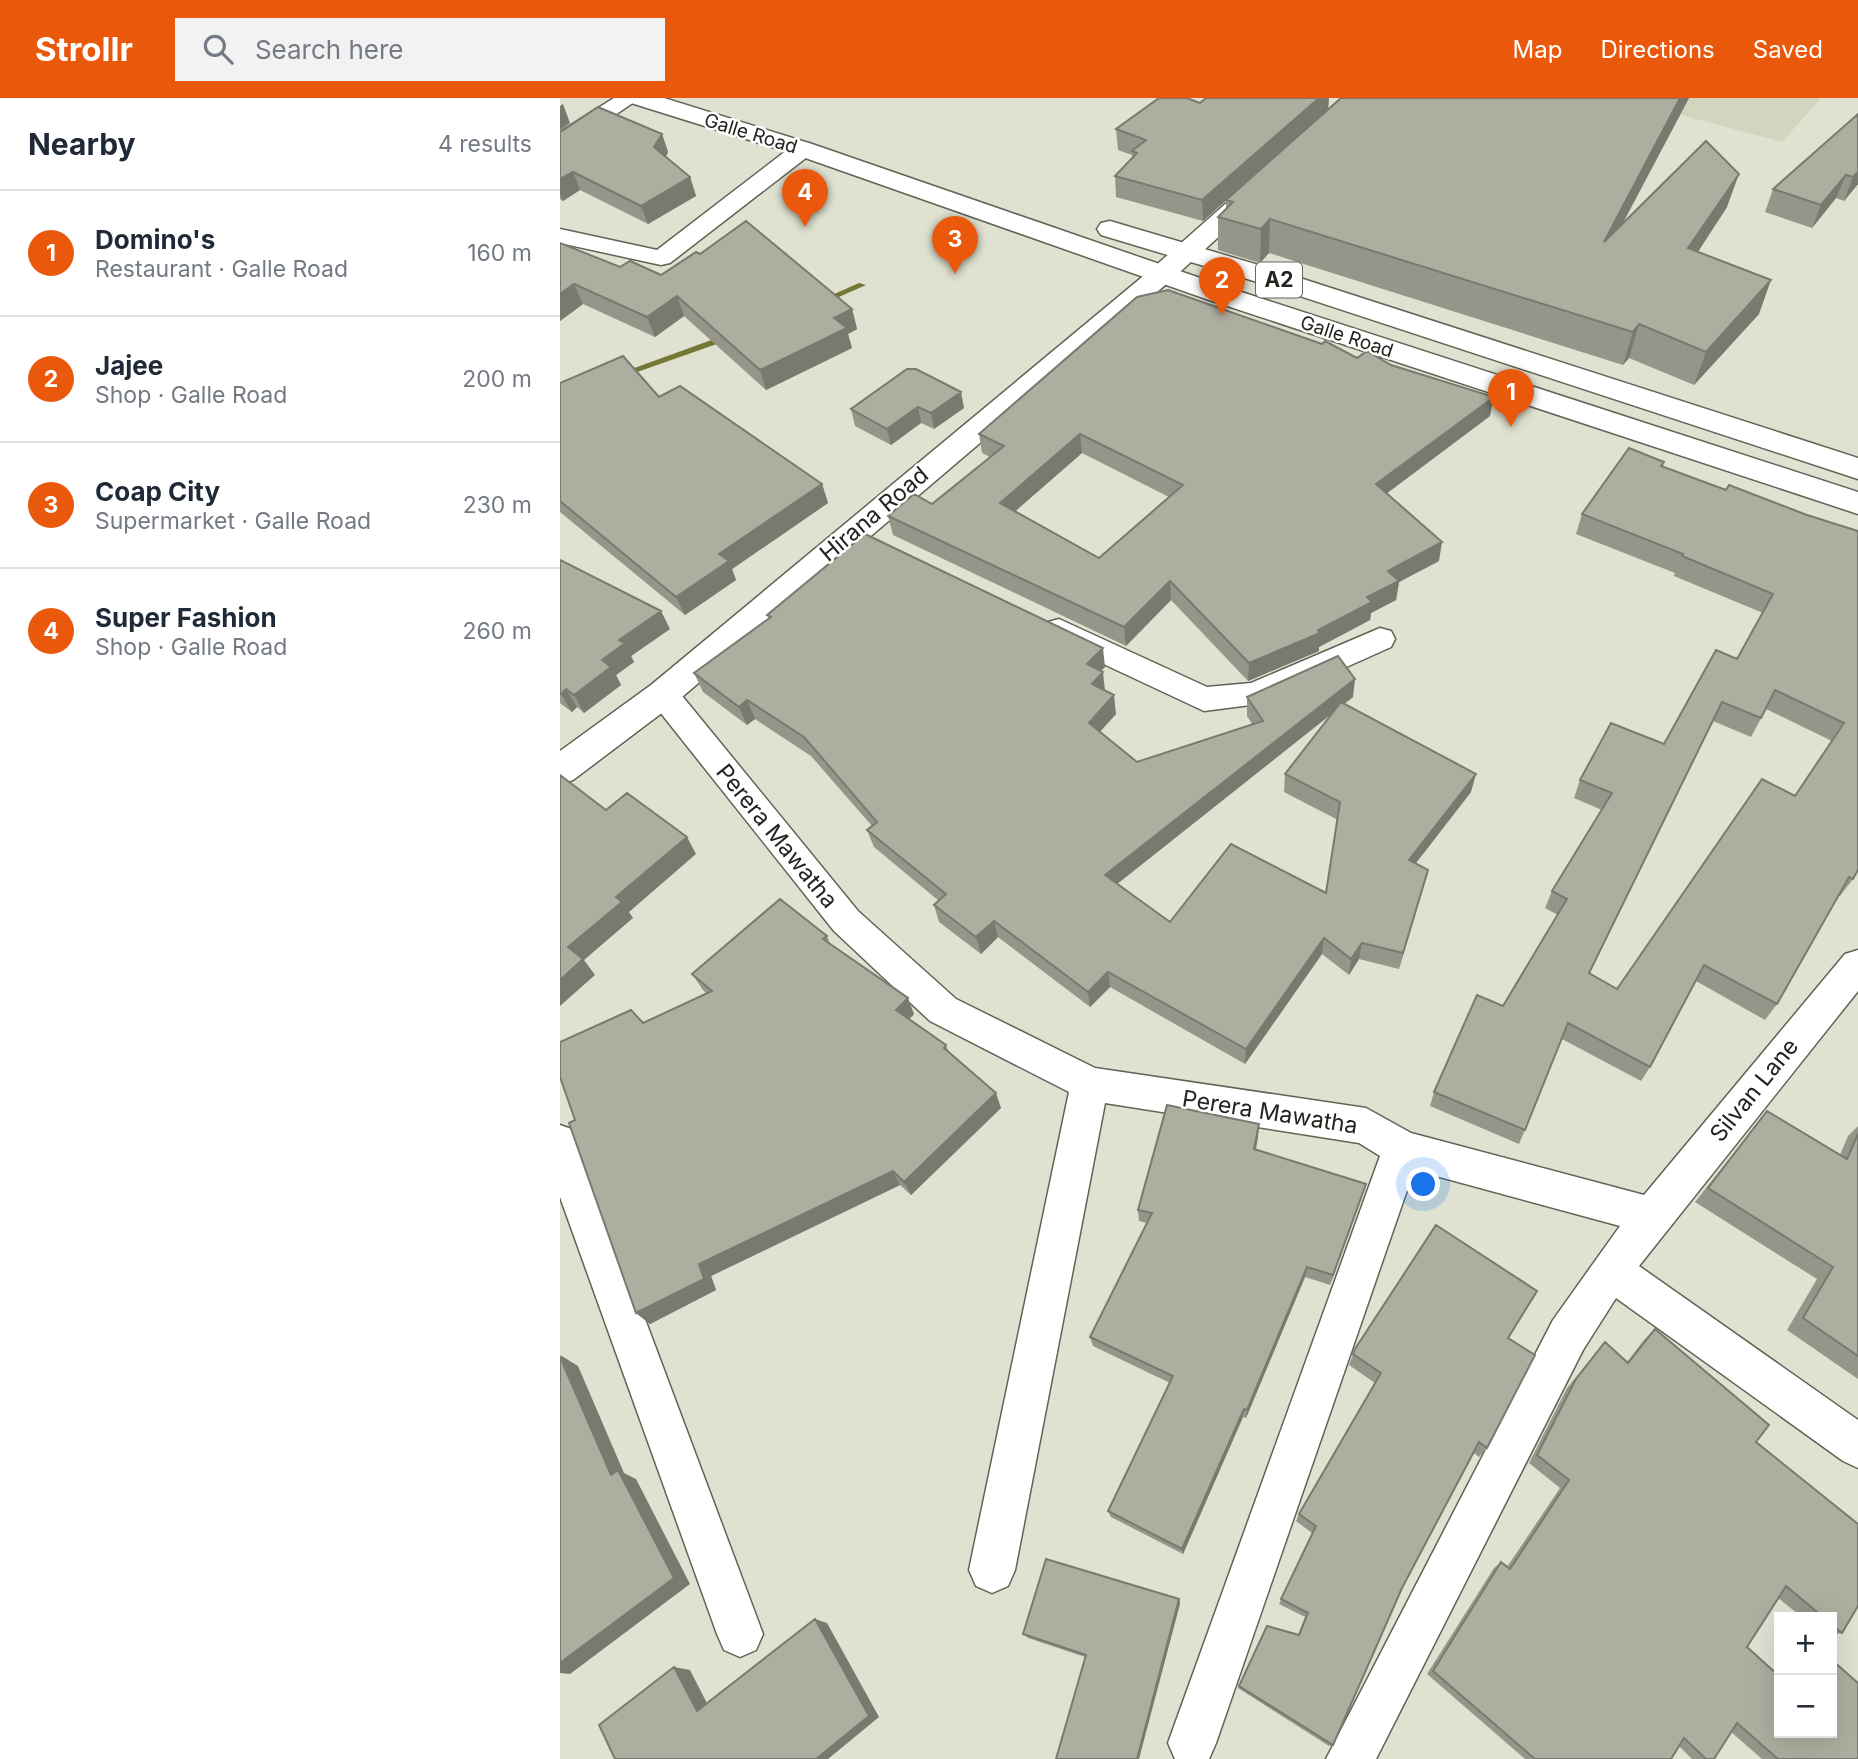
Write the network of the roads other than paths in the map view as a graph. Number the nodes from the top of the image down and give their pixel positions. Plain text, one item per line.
1 (629, 98) edge
2 (639, 98) edge
3 (698, 98) edge
4 (560, 142) edge
5 (803, 149) junction
6 (1281, 168) edge
7 (1032, 216) junction
8 (560, 236) edge
9 (1183, 252) junction
10 (1162, 274) junction
11 (1858, 469) edge
12 (1858, 503) edge
13 (855, 530) junction
14 (887, 547) edge
15 (1033, 618) edge
16 (1380, 639) dead end
17 (663, 694) junction
18 (560, 771) edge
19 (1858, 965) edge
20 (1090, 1084) junction
21 (560, 1143) edge
22 (1402, 1149) junction
23 (1652, 1216) junction
24 (1611, 1270) junction
25 (1858, 1446) edge
26 (992, 1570) dead end
27 (740, 1634) dead end
28 (1192, 1744) dead end
29 (1350, 1759) edge

1 - 4 street
2 - 5 main road, Galle Road / A2
3 - 7 main road, Galle Road / A2
5 - 7 main road, Galle Road / A2
5 - 8 street
6 - 9 main road, Hirana Road
7 - 9 main road, Galle Road / A2
7 - 10 main road, Galle Road / A2
9 - 10 main road, Hirana Road
9 - 11 main road, Galle Road / A2
10 - 12 main road, Galle Road / A2
10 - 13 main road, Hirana Road
13 - 14 street
13 - 17 main road, Hirana Road
15 - 16 street
17 - 18 main road, Hirana Road
17 - 20 street, Perera Mawatha
19 - 23 street, Silvan Lane
20 - 22 street, Perera Mawatha
20 - 26 street
21 - 27 street
22 - 23 street, Perera Mawatha
22 - 28 street
23 - 24 street
24 - 25 street
24 - 29 street

